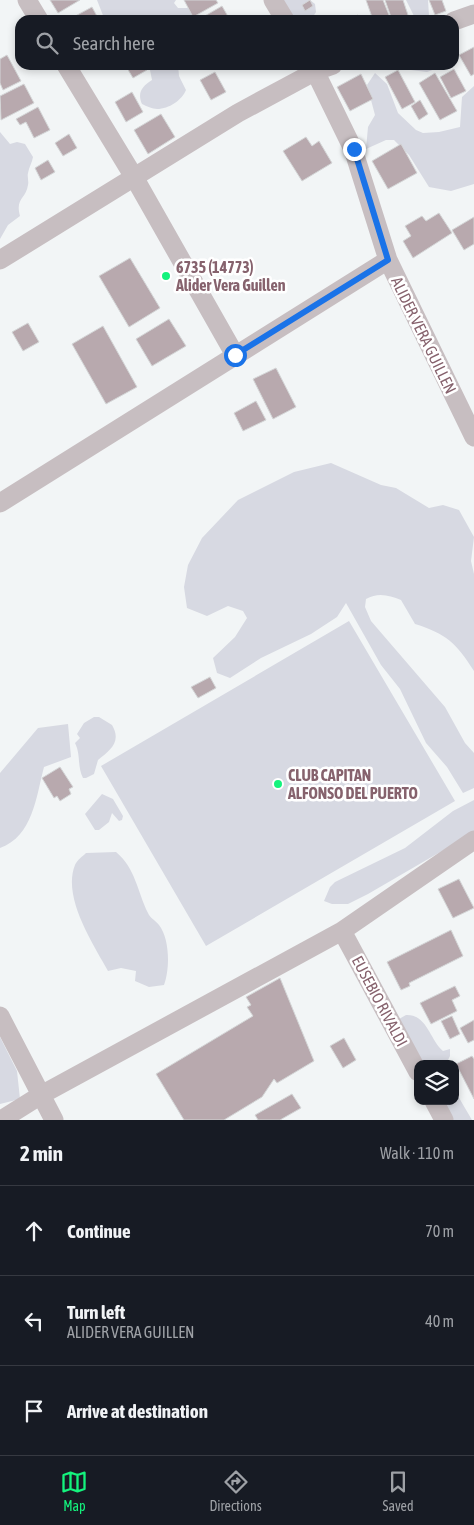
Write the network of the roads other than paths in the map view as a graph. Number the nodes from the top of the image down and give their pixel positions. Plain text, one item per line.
1 (26, 0) edge
2 (273, 0) edge
3 (474, 14) edge
4 (36, 15) edge
5 (282, 15) edge
6 (459, 19) edge
7 (69, 70) edge
8 (315, 70) edge
9 (321, 70) edge
10 (134, 177) junction
11 (0, 260) edge
12 (388, 260) junction
13 (235, 355) junction
14 (474, 437) edge
15 (0, 502) edge
16 (474, 840) edge
17 (342, 931) junction
18 (0, 1016) edge
19 (414, 1065) edge
20 (40, 1095) junction
21 (436, 1105) edge
22 (1, 1120) edge
23 (54, 1120) edge
24 (444, 1120) edge

1 - 4 street
2 - 5 street
3 - 6 street
7 - 10 street
8 - 10 street
9 - 12 street, ALIDER VERA GUILLEN
10 - 11 street
10 - 13 street
12 - 13 street
12 - 14 street, ALIDER VERA GUILLEN
13 - 15 street
16 - 17 street
17 - 19 street, EUSEBIO RIVALDI
17 - 20 street
18 - 20 street
20 - 22 street
20 - 23 street
21 - 24 street

